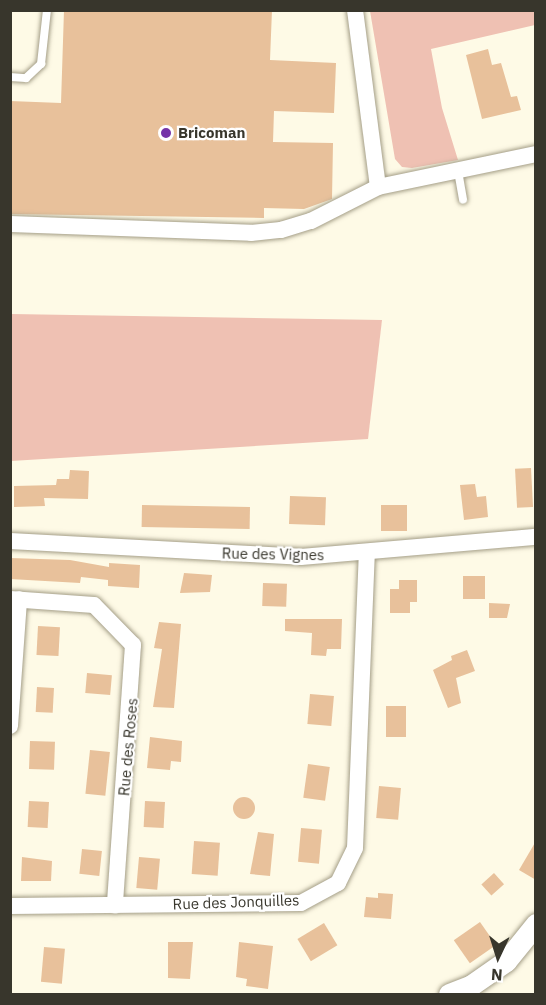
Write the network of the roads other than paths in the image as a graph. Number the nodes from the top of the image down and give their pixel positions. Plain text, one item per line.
1 (46, 10) edge
2 (355, 10) edge
3 (10, 77) edge
4 (536, 154) edge
5 (458, 171) junction
6 (378, 187) junction
7 (464, 200) dead end
8 (10, 224) edge
9 (536, 537) edge
10 (10, 541) edge
11 (367, 553) junction
12 (15, 599) edge
13 (10, 726) edge
14 (115, 905) junction
15 (10, 906) edge
16 (536, 924) edge
17 (449, 994) edge

1 - 3 lane
2 - 6 street
4 - 5 street
5 - 6 street
5 - 7 lane
6 - 8 street
9 - 11 street, Rue des Vignes
10 - 11 street, Rue des Vignes
11 - 14 street, Rue des Jonquilles
12 - 13 street
12 - 14 street, Rue des Roses
14 - 15 street, Rue des Jonquilles
16 - 17 street

